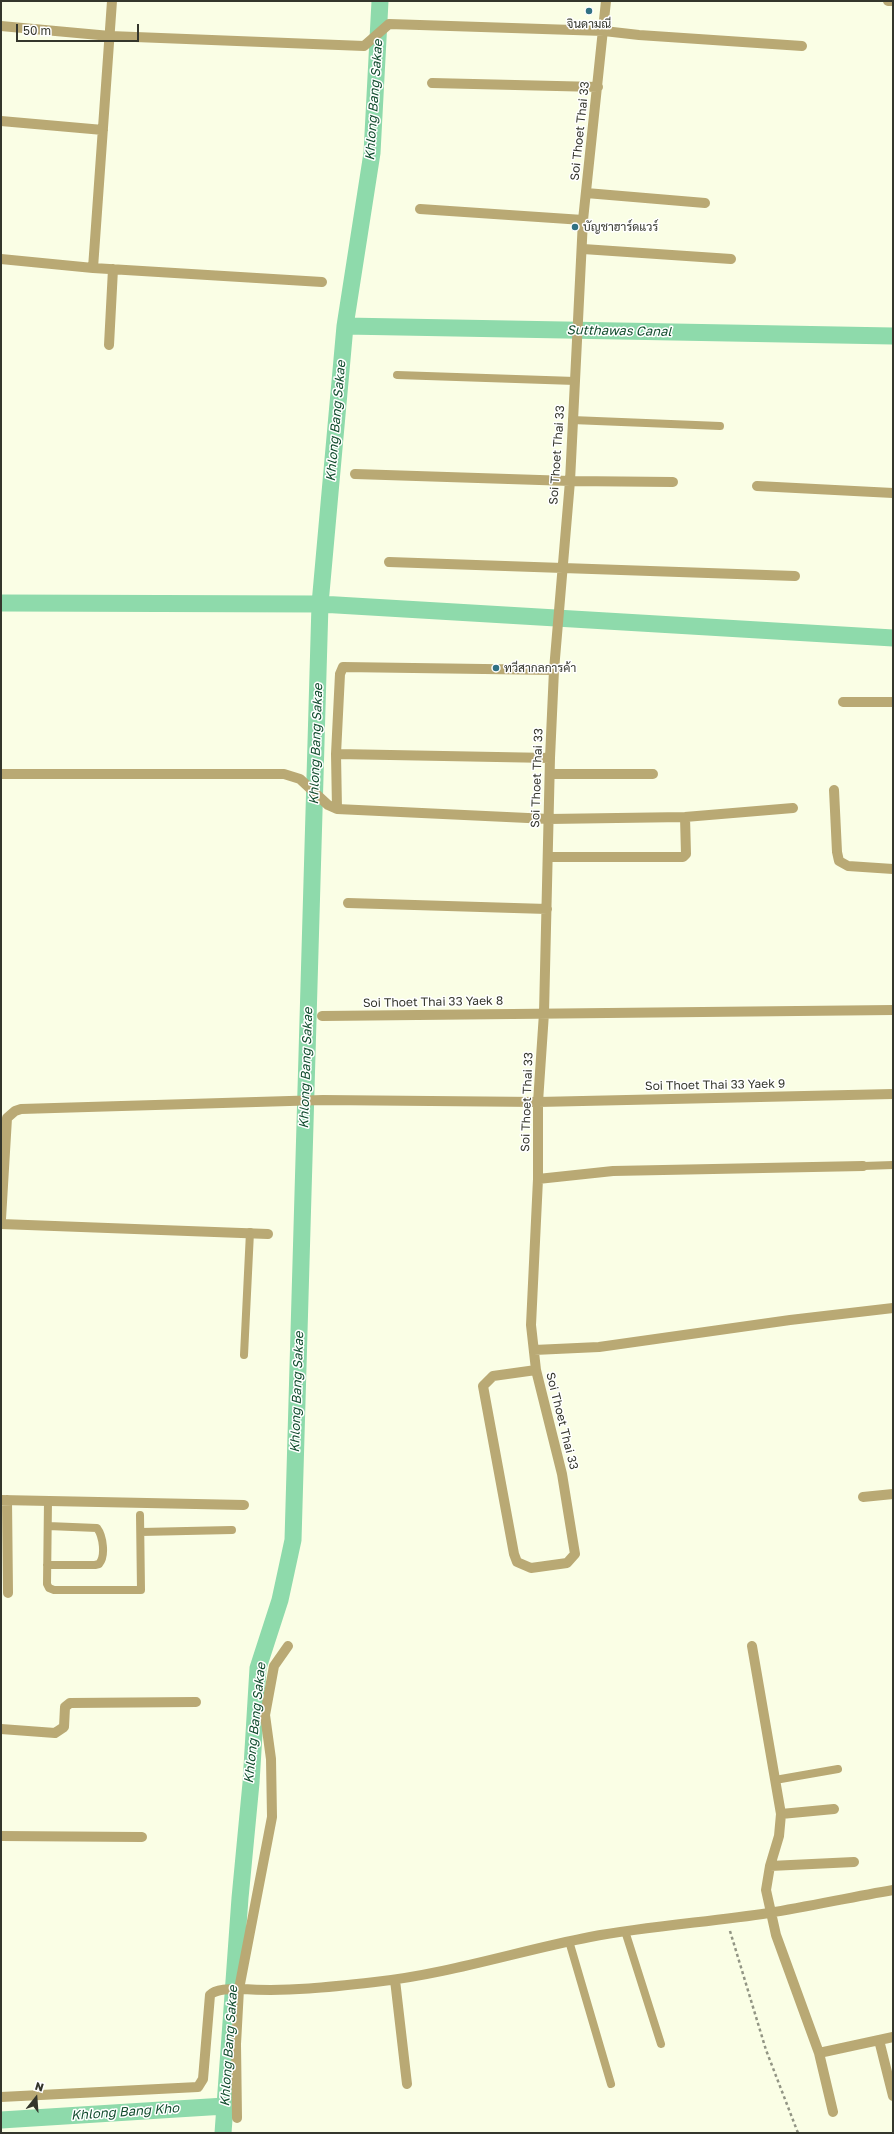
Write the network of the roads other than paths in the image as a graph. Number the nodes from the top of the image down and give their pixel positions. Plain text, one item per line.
1 (112, 1) edge
2 (606, 1) edge
3 (888, 1) edge
4 (893, 1) edge
5 (1, 26) edge
6 (604, 31) junction
7 (110, 36) junction
8 (802, 46) dead end
9 (432, 83) dead end
10 (598, 87) junction
11 (1, 120) edge
12 (103, 130) junction
13 (586, 193) junction
14 (705, 203) dead end
15 (420, 209) dead end
16 (583, 220) junction
17 (583, 249) junction
18 (1, 259) edge
19 (731, 259) dead end
20 (93, 268) junction
21 (112, 269) junction
22 (322, 282) dead end
23 (109, 345) dead end
24 (397, 375) dead end
25 (575, 381) junction
26 (572, 420) junction
27 (720, 426) dead end
28 (355, 474) dead end
29 (570, 481) junction
30 (673, 482) dead end
31 (757, 486) dead end
32 (893, 493) edge
33 (389, 562) dead end
34 (561, 569) junction
35 (795, 576) dead end
36 (554, 670) junction
37 (843, 702) dead end
38 (893, 702) edge
39 (337, 754) junction
40 (550, 758) junction
41 (1, 774) edge
42 (550, 774) junction
43 (653, 774) dead end
44 (834, 790) dead end
45 (333, 807) junction
46 (793, 808) dead end
47 (685, 817) junction
48 (549, 818) junction
49 (548, 857) junction
50 (893, 869) edge
51 (348, 904) dead end
52 (547, 909) junction
53 (893, 1010) edge
54 (544, 1013) junction
55 (322, 1016) dead end
56 (893, 1094) edge
57 (538, 1102) junction
58 (4, 1118) edge
59 (893, 1165) edge
60 (863, 1166) joint
61 (538, 1179) junction
62 (1, 1219) edge
63 (1, 1224) edge
64 (250, 1232) junction
65 (268, 1234) dead end
66 (893, 1308) edge
67 (534, 1350) junction
68 (244, 1355) dead end
69 (536, 1370) junction
70 (893, 1494) edge
71 (863, 1497) dead end
72 (4, 1500) edge
73 (48, 1501) junction
74 (244, 1505) dead end
75 (140, 1515) dead end
76 (48, 1526) junction
77 (232, 1530) dead end
78 (141, 1532) junction
79 (47, 1565) junction
80 (8, 1593) dead end
81 (288, 1646) dead end
82 (752, 1646) dead end
83 (196, 1702) dead end
84 (1, 1728) edge
85 (838, 1770) dead end
86 (775, 1780) junction
87 (834, 1808) dead end
88 (782, 1814) junction
89 (1, 1836) edge
90 (142, 1837) dead end
91 (854, 1862) dead end
92 (770, 1866) junction
93 (893, 1890) edge
94 (771, 1912) junction
95 (625, 1931) junction
96 (569, 1941) junction
97 (395, 1980) junction
98 (237, 1990) junction
99 (893, 2037) edge
100 (879, 2040) junction
101 (661, 2044) dead end
102 (819, 2053) junction
103 (407, 2084) dead end
104 (611, 2084) dead end
105 (893, 2096) edge
106 (1, 2097) edge
107 (833, 2112) dead end
108 (237, 2118) dead end

1 - 7 street
2 - 6 street, Soi Thoet Thai 33
3 - 4 street
5 - 7 street
6 - 7 street
6 - 8 street
6 - 10 street, Soi Thoet Thai 33
7 - 12 street
9 - 10 street
10 - 13 street, Soi Thoet Thai 33
11 - 12 street
12 - 20 street
13 - 14 street
13 - 16 street, Soi Thoet Thai 33
15 - 16 street
16 - 17 street, Soi Thoet Thai 33
17 - 19 street
17 - 25 street, Soi Thoet Thai 33
18 - 20 street
20 - 21 street
21 - 22 street
21 - 23 street
24 - 25 lane
25 - 26 street, Soi Thoet Thai 33
26 - 27 lane
26 - 29 street, Soi Thoet Thai 33
28 - 29 street
29 - 30 street
29 - 34 street, Soi Thoet Thai 33
31 - 32 street
33 - 34 street
34 - 35 street
34 - 36 street, Soi Thoet Thai 33
36 - 39 street
36 - 40 street, Soi Thoet Thai 33
37 - 38 street
39 - 40 street
39 - 45 street
40 - 42 street, Soi Thoet Thai 33
41 - 45 street
42 - 43 street
42 - 48 street, Soi Thoet Thai 33
44 - 50 street
45 - 48 street
46 - 47 street
47 - 48 street
47 - 49 street
48 - 49 street, Soi Thoet Thai 33
49 - 52 street, Soi Thoet Thai 33
51 - 52 street
52 - 54 street, Soi Thoet Thai 33
53 - 54 street, Soi Thoet Thai 33 Yaek 8
54 - 55 street, Soi Thoet Thai 33 Yaek 8
54 - 57 street, Soi Thoet Thai 33
56 - 57 street, Soi Thoet Thai 33 Yaek 9
57 - 58 street, Soi Thoet Thai 33 Yaek 9
57 - 61 street, Soi Thoet Thai 33
58 - 62 street
59 - 60 lane
60 - 61 street
61 - 67 street, Soi Thoet Thai 33
63 - 64 street
64 - 65 street
64 - 68 lane
66 - 67 street
67 - 69 street, Soi Thoet Thai 33
69 - 69 street, Soi Thoet Thai 33
70 - 71 street
72 - 73 street
72 - 80 street
73 - 74 street
73 - 76 lane
75 - 78 lane
76 - 79 lane
76 - 79 lane
77 - 78 lane
78 - 79 lane
81 - 98 street
82 - 86 street
83 - 84 street
85 - 86 lane
86 - 88 street
87 - 88 street
88 - 92 street
89 - 90 street
91 - 92 street
92 - 94 street
93 - 94 street
94 - 95 street
94 - 102 street
95 - 96 street
95 - 101 lane
96 - 97 street
96 - 104 lane
97 - 98 street
97 - 103 street
98 - 106 street
98 - 108 street
99 - 100 street
100 - 102 street
100 - 105 street
102 - 107 street

